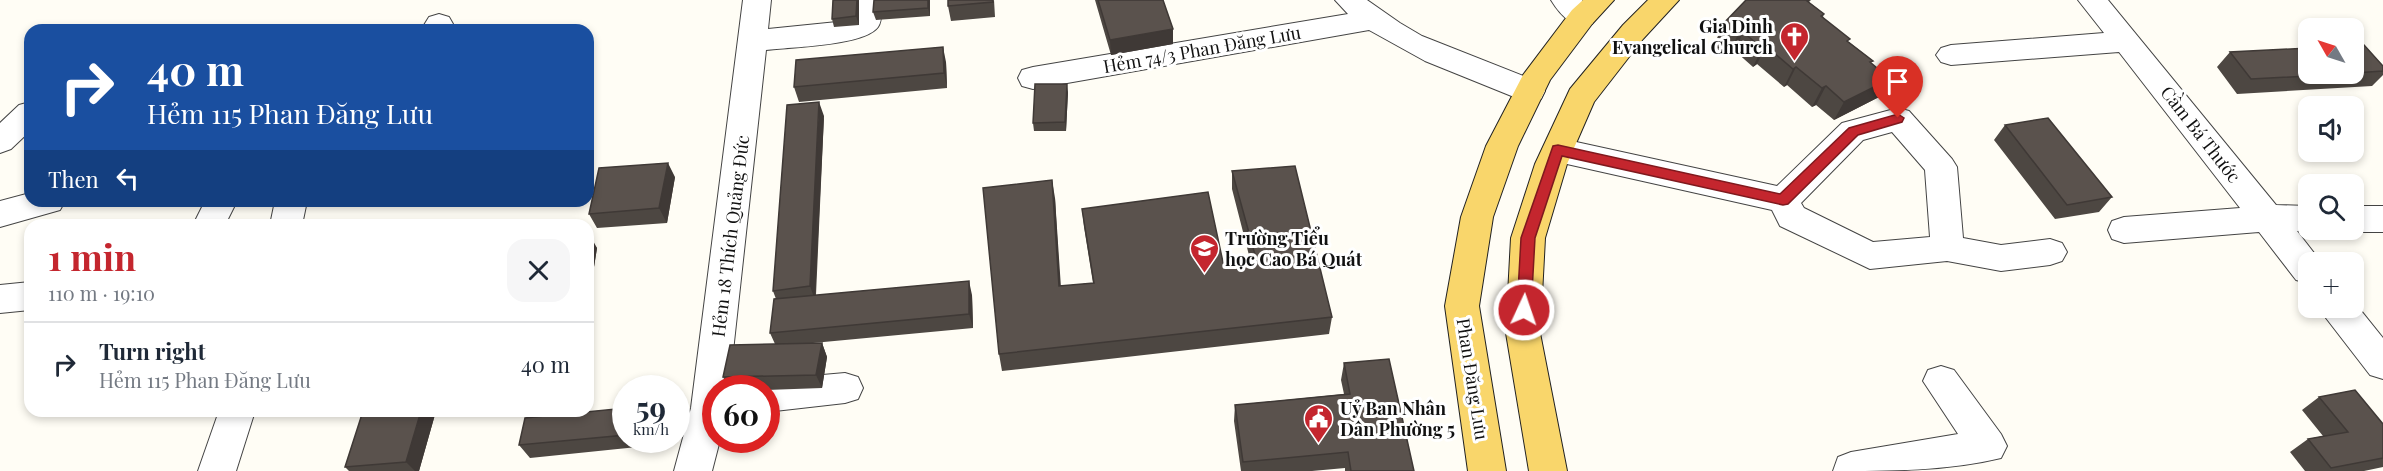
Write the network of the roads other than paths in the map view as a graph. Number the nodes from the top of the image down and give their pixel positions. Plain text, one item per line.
1 (757, 0) edge
2 (867, 0) edge
3 (1349, 0) edge
4 (1665, 0) edge
5 (2092, 0) edge
6 (1582, 6) edge
7 (1371, 20) junction
8 (754, 41) junction
9 (2127, 41) junction
10 (1951, 55) dead end
11 (1033, 78) dead end
12 (1530, 91) junction
13 (1558, 150) junction
14 (1783, 200) junction
15 (26, 207) edge
16 (0, 214) edge
17 (2268, 218) junction
18 (2298, 219) edge
19 (2364, 219) edge
20 (2383, 219) edge
21 (2124, 230) dead end
22 (1947, 248) junction
23 (2050, 252) dead end
24 (2298, 257) edge
25 (24, 297) edge
26 (0, 299) edge
27 (2346, 318) edge
28 (2383, 364) edge
29 (716, 375) edge
30 (1941, 381) dead end
31 (845, 388) dead end
32 (780, 395) edge
33 (235, 417) edge
34 (702, 440) edge
35 (217, 471) edge
36 (693, 471) edge
37 (1487, 471) edge
38 (1548, 471) edge
39 (1852, 471) edge

1 - 8 street, Hẻm 18 Thích Quảng Đức
2 - 8 street
3 - 7 street
4 - 13 main road
5 - 9 street, Cầm Bá Thước
6 - 12 main road, Phan Đăng Lưu
7 - 11 street, Hẻm 74/3 Phan Đăng Lưu
7 - 12 street
8 - 29 street, Hẻm 18 Thích Quảng Đức
9 - 10 street
9 - 17 street, Cầm Bá Thước
12 - 37 main road, Phan Đăng Lưu
13 - 14 street
13 - 38 main road
14 - 22 street
14 - 22 street
15 - 16 street
17 - 18 street
17 - 21 street
17 - 24 street, Cầm Bá Thước
19 - 20 street
22 - 23 street
25 - 26 street
27 - 28 street
30 - 39 street
31 - 32 street
33 - 35 street
34 - 36 street, Hẻm 18 Thích Quảng Đức

